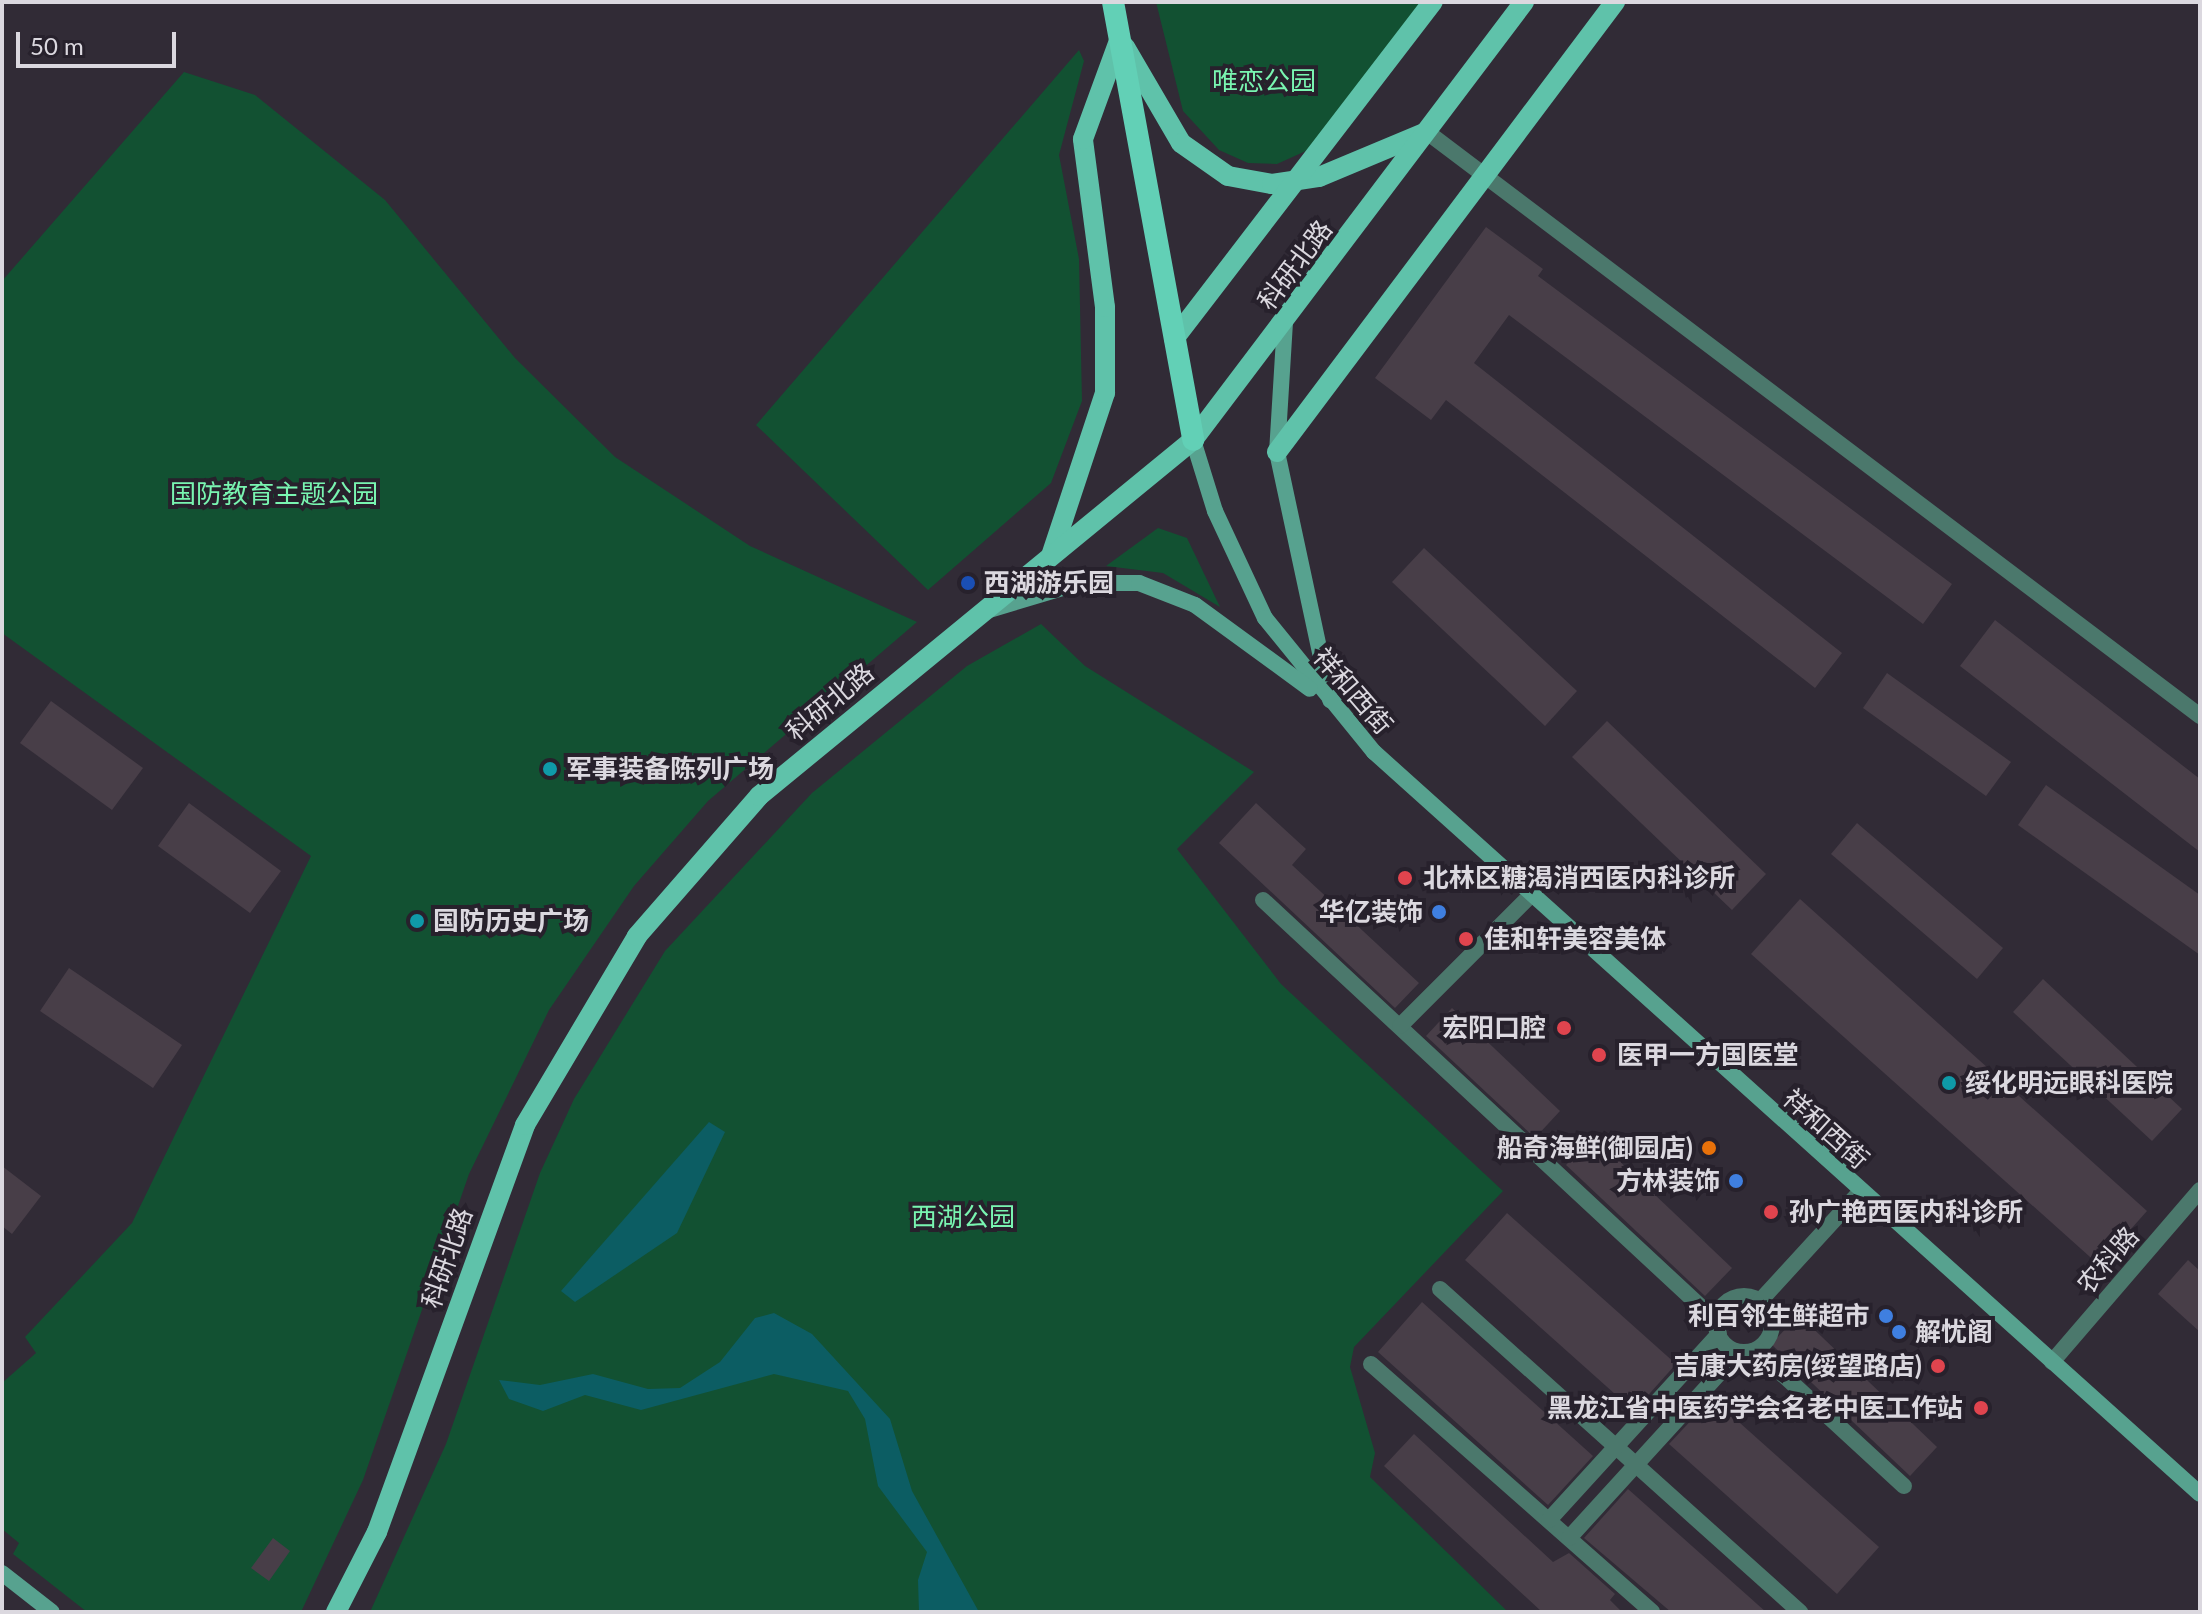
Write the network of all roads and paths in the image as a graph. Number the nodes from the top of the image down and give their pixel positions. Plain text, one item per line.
1 (1113, 2) edge
2 (1433, 2) edge
3 (1524, 2) edge
4 (1615, 2) edge
5 (1120, 38) junction
6 (1427, 132) junction
7 (1488, 176) junction
8 (1297, 181) junction
9 (1285, 322) junction
10 (1174, 339) junction
11 (1193, 440) junction
12 (1277, 452) junction
13 (1051, 556) junction
14 (980, 612) junction
15 (1332, 706) junction
16 (2200, 716) edge
17 (1530, 896) junction
18 (1263, 900) dead end
19 (1400, 1026) junction
20 (2200, 1190) edge
21 (1860, 1192) junction
22 (1440, 1289) dead end
23 (1760, 1301) junction
24 (1718, 1328) junction
25 (1748, 1351) junction
26 (2052, 1362) junction
27 (1371, 1364) dead end
28 (1616, 1447) junction
29 (1636, 1465) junction
30 (1904, 1486) dead end
31 (2200, 1494) edge
32 (1549, 1520) junction
33 (1569, 1538) junction
34 (2, 1573) edge
35 (52, 1612) edge
36 (336, 1612) edge
37 (1652, 1612) edge
38 (1800, 1612) edge

1 - 5 highway
2 - 8 main road
3 - 6 main road, 科研北路
4 - 7 main road
5 - 8 main road
5 - 10 highway
5 - 13 main road
6 - 7 street
6 - 8 main road
6 - 9 main road, 科研北路
7 - 12 main road
7 - 16 street
8 - 10 main road
9 - 11 main road, 科研北路
9 - 12 main road
10 - 11 highway
11 - 13 main road, 科研北路
11 - 15 main road, 祥和西街
12 - 15 main road
13 - 14 main road, 科研北路
14 - 15 main road
14 - 36 main road, 科研北路
15 - 17 main road, 祥和西街
17 - 19 street
17 - 21 main road, 祥和西街
18 - 19 street
19 - 24 street
20 - 26 street, 农科路
21 - 23 street
21 - 26 main road, 祥和西街
22 - 28 street
23 - 24 street
23 - 25 street
24 - 25 street
24 - 28 street
25 - 29 street
25 - 30 street
26 - 31 main road, 祥和西街
27 - 32 street
28 - 29 street
28 - 32 street
29 - 33 street
29 - 38 street
32 - 33 street
33 - 37 street
34 - 35 main road

